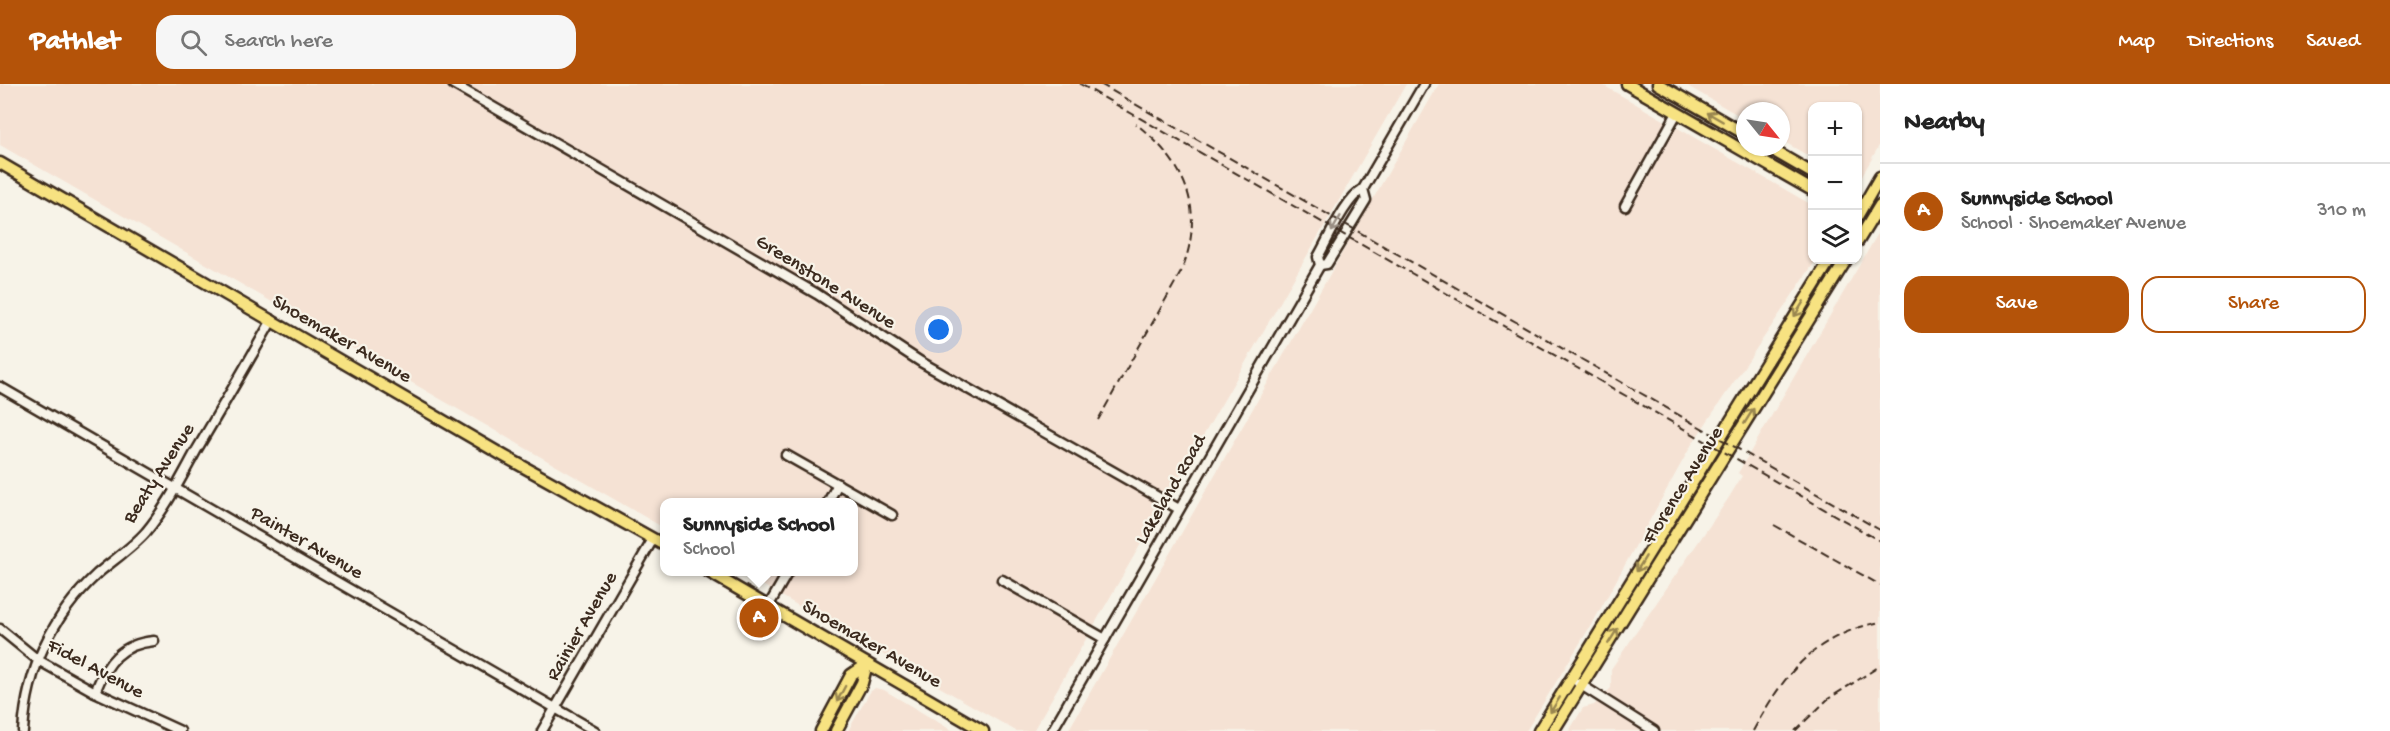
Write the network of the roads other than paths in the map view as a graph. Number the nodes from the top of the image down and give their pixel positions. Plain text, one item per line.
1 (453, 84) edge
2 (1424, 84) edge
3 (1627, 84) edge
4 (1658, 84) edge
5 (1685, 99) junction
6 (1677, 113) junction
7 (1736, 129) edge
8 (1783, 156) edge
9 (0, 163) edge
10 (1808, 171) edge
11 (1880, 177) edge
12 (1808, 188) edge
13 (1363, 189) junction
14 (1862, 199) edge
15 (1862, 200) edge
16 (1625, 206) dead end
17 (1879, 208) edge
18 (1862, 219) edge
19 (1869, 223) junction
20 (1880, 229) edge
21 (1862, 234) edge
22 (1828, 264) edge
23 (1844, 264) edge
24 (1320, 265) junction
25 (272, 320) junction
26 (0, 387) edge
27 (786, 455) dead end
28 (838, 484) junction
29 (175, 487) junction
30 (830, 498) edge
31 (1179, 509) junction
32 (892, 515) dead end
33 (653, 539) junction
34 (660, 543) edge
35 (717, 576) edge
36 (786, 576) edge
37 (1002, 580) dead end
38 (769, 605) junction
39 (0, 629) edge
40 (1105, 639) junction
41 (154, 641) dead end
42 (38, 660) junction
43 (867, 664) junction
44 (1571, 679) junction
45 (1582, 685) junction
46 (95, 692) junction
47 (555, 708) junction
48 (23, 731) edge
49 (180, 731) edge
50 (542, 731) edge
51 (595, 731) edge
52 (821, 731) edge
53 (836, 731) edge
54 (983, 731) edge
55 (1052, 731) edge
56 (1539, 731) edge
57 (1553, 731) edge
58 (1654, 731) edge

1 - 31 street, Greenstone Avenue
2 - 13 street, Lakeland Road
3 - 6 main road
4 - 5 main road
5 - 6 main road
7 -> 5 main road
6 - 12 main road
6 - 16 street
8 - 10 main road
9 - 25 main road, Shoemaker Avenue
11 - 14 main road
13 -> 24 street, Lakeland Road
13 - 24 street, Lakeland Road
15 - 17 main road
17 - 19 main road
18 - 19 main road
19 - 20 main road
19 - 21 main road
22 -> 44 main road, Florence Avenue
45 -> 23 main road, Florence Avenue
24 - 31 street, Lakeland Road
25 - 29 street, Beaty Avenue
25 - 33 main road, Shoemaker Avenue
26 - 29 street, Painter Avenue
27 - 28 street
28 - 30 street
28 - 32 street
29 - 42 street, Beaty Avenue
29 - 47 street, Painter Avenue
31 - 40 street, Lakeland Road
33 - 34 main road, Shoemaker Avenue
33 - 47 street, Rainier Avenue
35 - 38 main road, Shoemaker Avenue
36 - 38 street
37 - 40 street
38 - 43 main road, Shoemaker Avenue
39 - 42 street, Fidel Avenue
40 - 55 street, Lakeland Road
41 - 46 street
42 - 46 street, Fidel Avenue
42 - 48 street, Beaty Avenue
43 -> 52 main road
43 - 53 main road
43 - 54 main road, Shoemaker Avenue
44 - 45 street
44 -> 56 main road, Florence Avenue
45 - 57 main road, Florence Avenue
45 - 58 street
46 - 49 street, Fidel Avenue
47 - 50 street, Rainier Avenue
47 - 51 street, Painter Avenue

